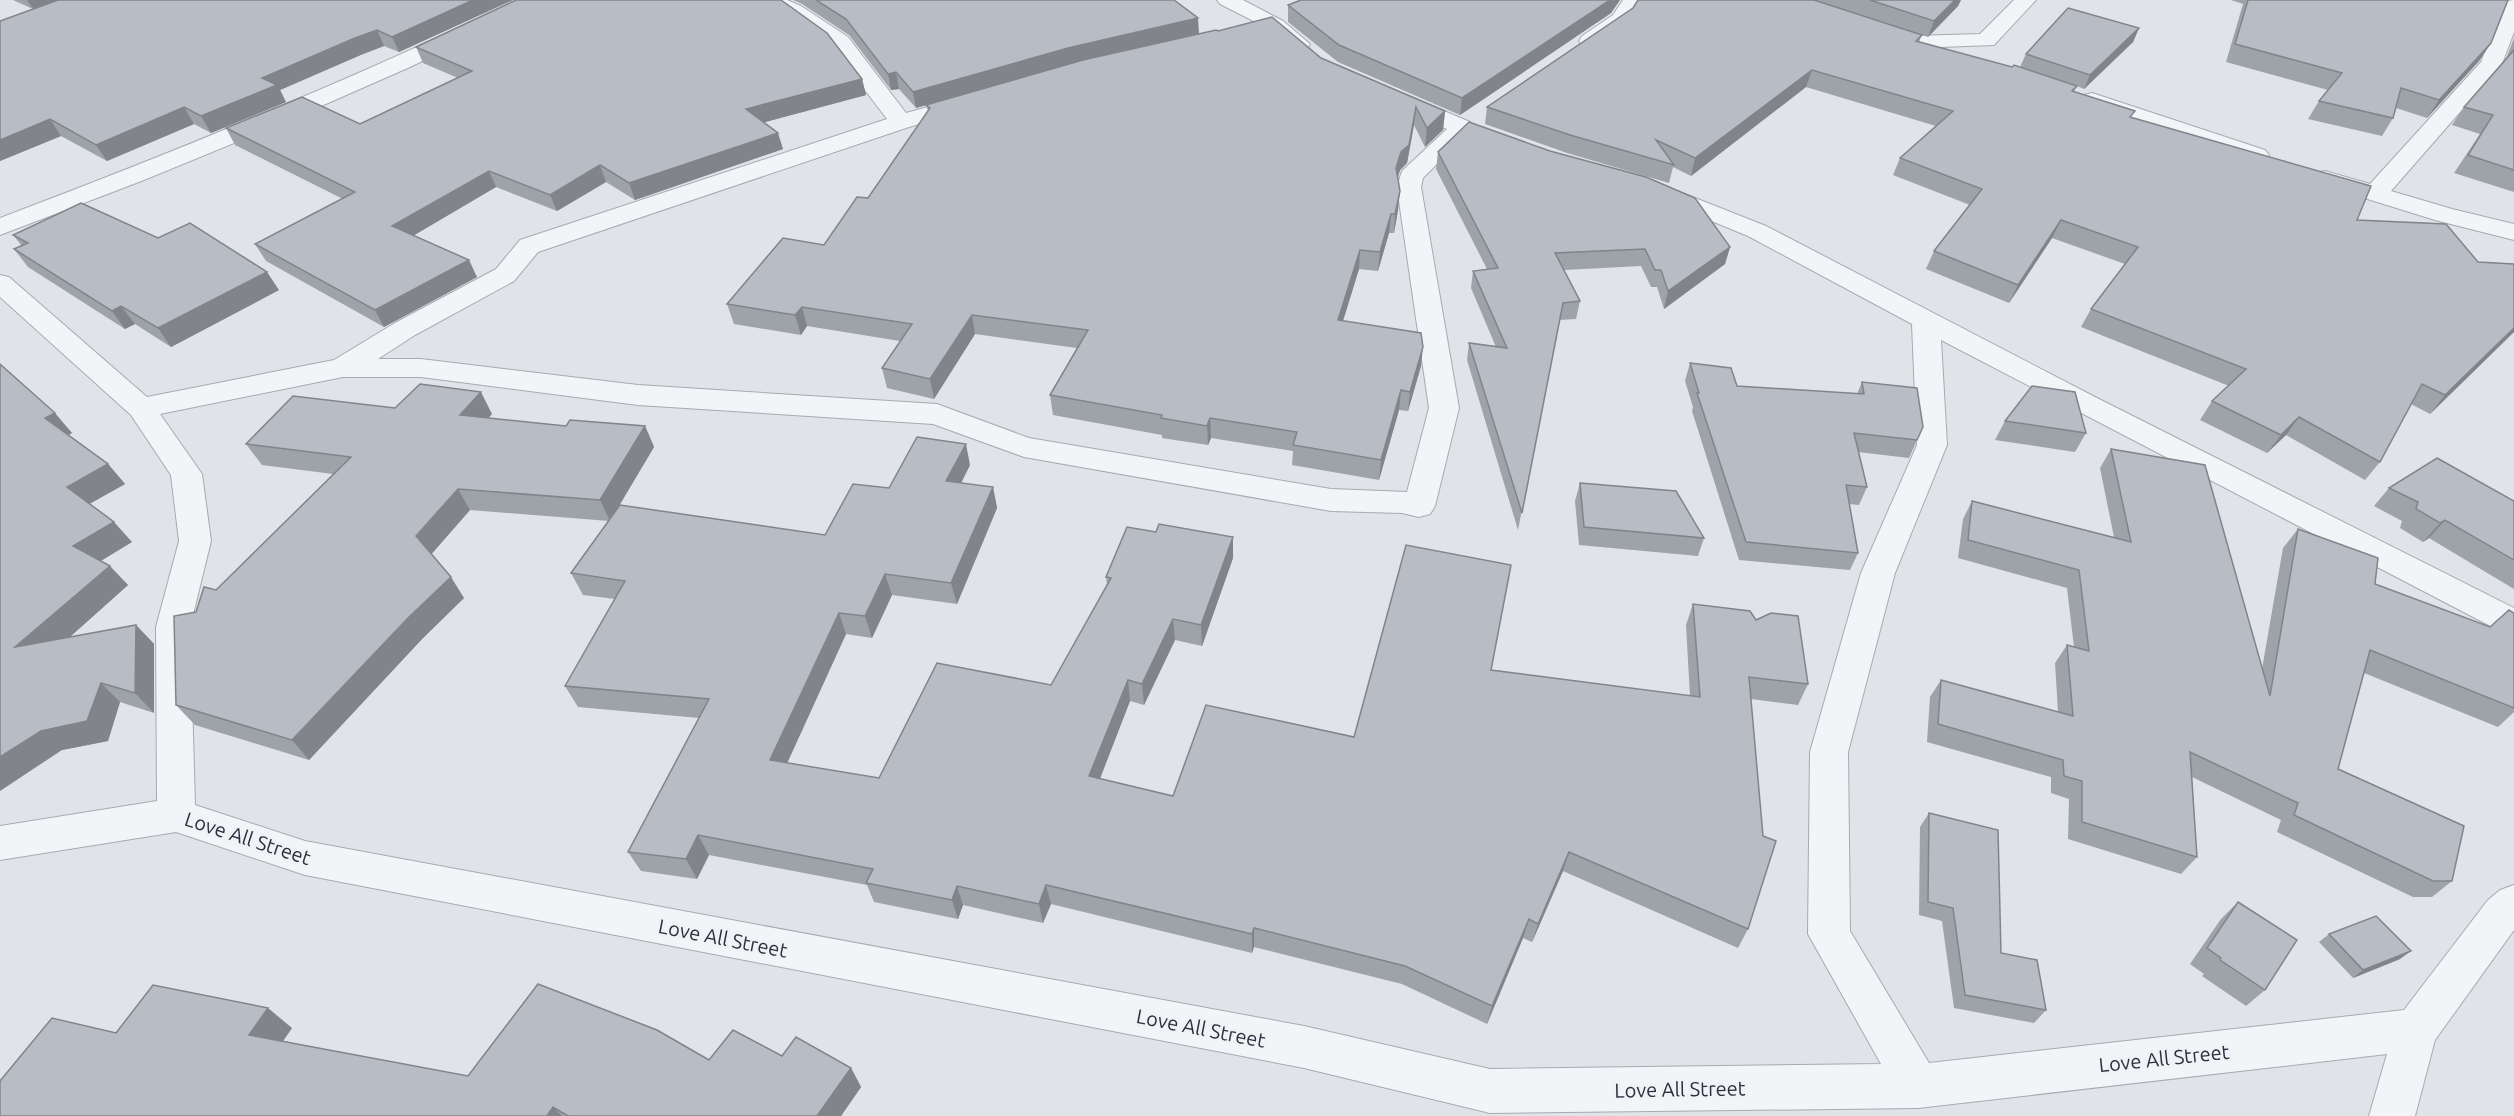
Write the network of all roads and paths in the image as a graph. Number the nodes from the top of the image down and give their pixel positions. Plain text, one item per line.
1 (534, 0) edge
2 (770, 0) edge
3 (1227, 0) edge
4 (1633, 0) edge
5 (2026, 0) edge
6 (2514, 4) edge
7 (1276, 25) junction
8 (1241, 33) edge
9 (1890, 35) edge
10 (1986, 40) junction
11 (1913, 42) junction
12 (1311, 54) edge
13 (1569, 55) edge
14 (1380, 91) edge
15 (2074, 94) edge
16 (989, 97) edge
17 (901, 122) junction
18 (2274, 161) edge
19 (2308, 172) edge
20 (1641, 184) edge
21 (2374, 195) junction
22 (0, 226) edge
23 (2514, 232) edge
24 (0, 283) edge
25 (1926, 320) junction
26 (405, 329) junction
27 (343, 368) junction
28 (421, 368) junction
29 (141, 408) junction
30 (2514, 623) edge
31 (176, 815) junction
32 (0, 843) edge
33 (2514, 903) edge
34 (2416, 1030) junction
35 (1918, 1086) junction
36 (2392, 1116) edge

1 - 22 street
2 - 17 street
3 - 7 street
4 - 13 street
5 - 10 street
6 - 21 street
7 - 8 street
7 - 12 street
9 - 11 street
10 - 11 street
10 - 11 street
14 - 28 street
15 - 18 street
16 - 17 street
17 - 26 street
19 - 21 street
20 - 25 street
21 - 23 street
24 - 29 street
25 - 30 street
25 - 35 street
26 - 27 street
26 - 28 street
27 - 28 street
27 - 29 street
29 - 31 street
31 - 32 street, Love All Street
31 - 35 street, Love All Street
33 - 34 street
34 - 35 street, Love All Street
34 - 36 street

